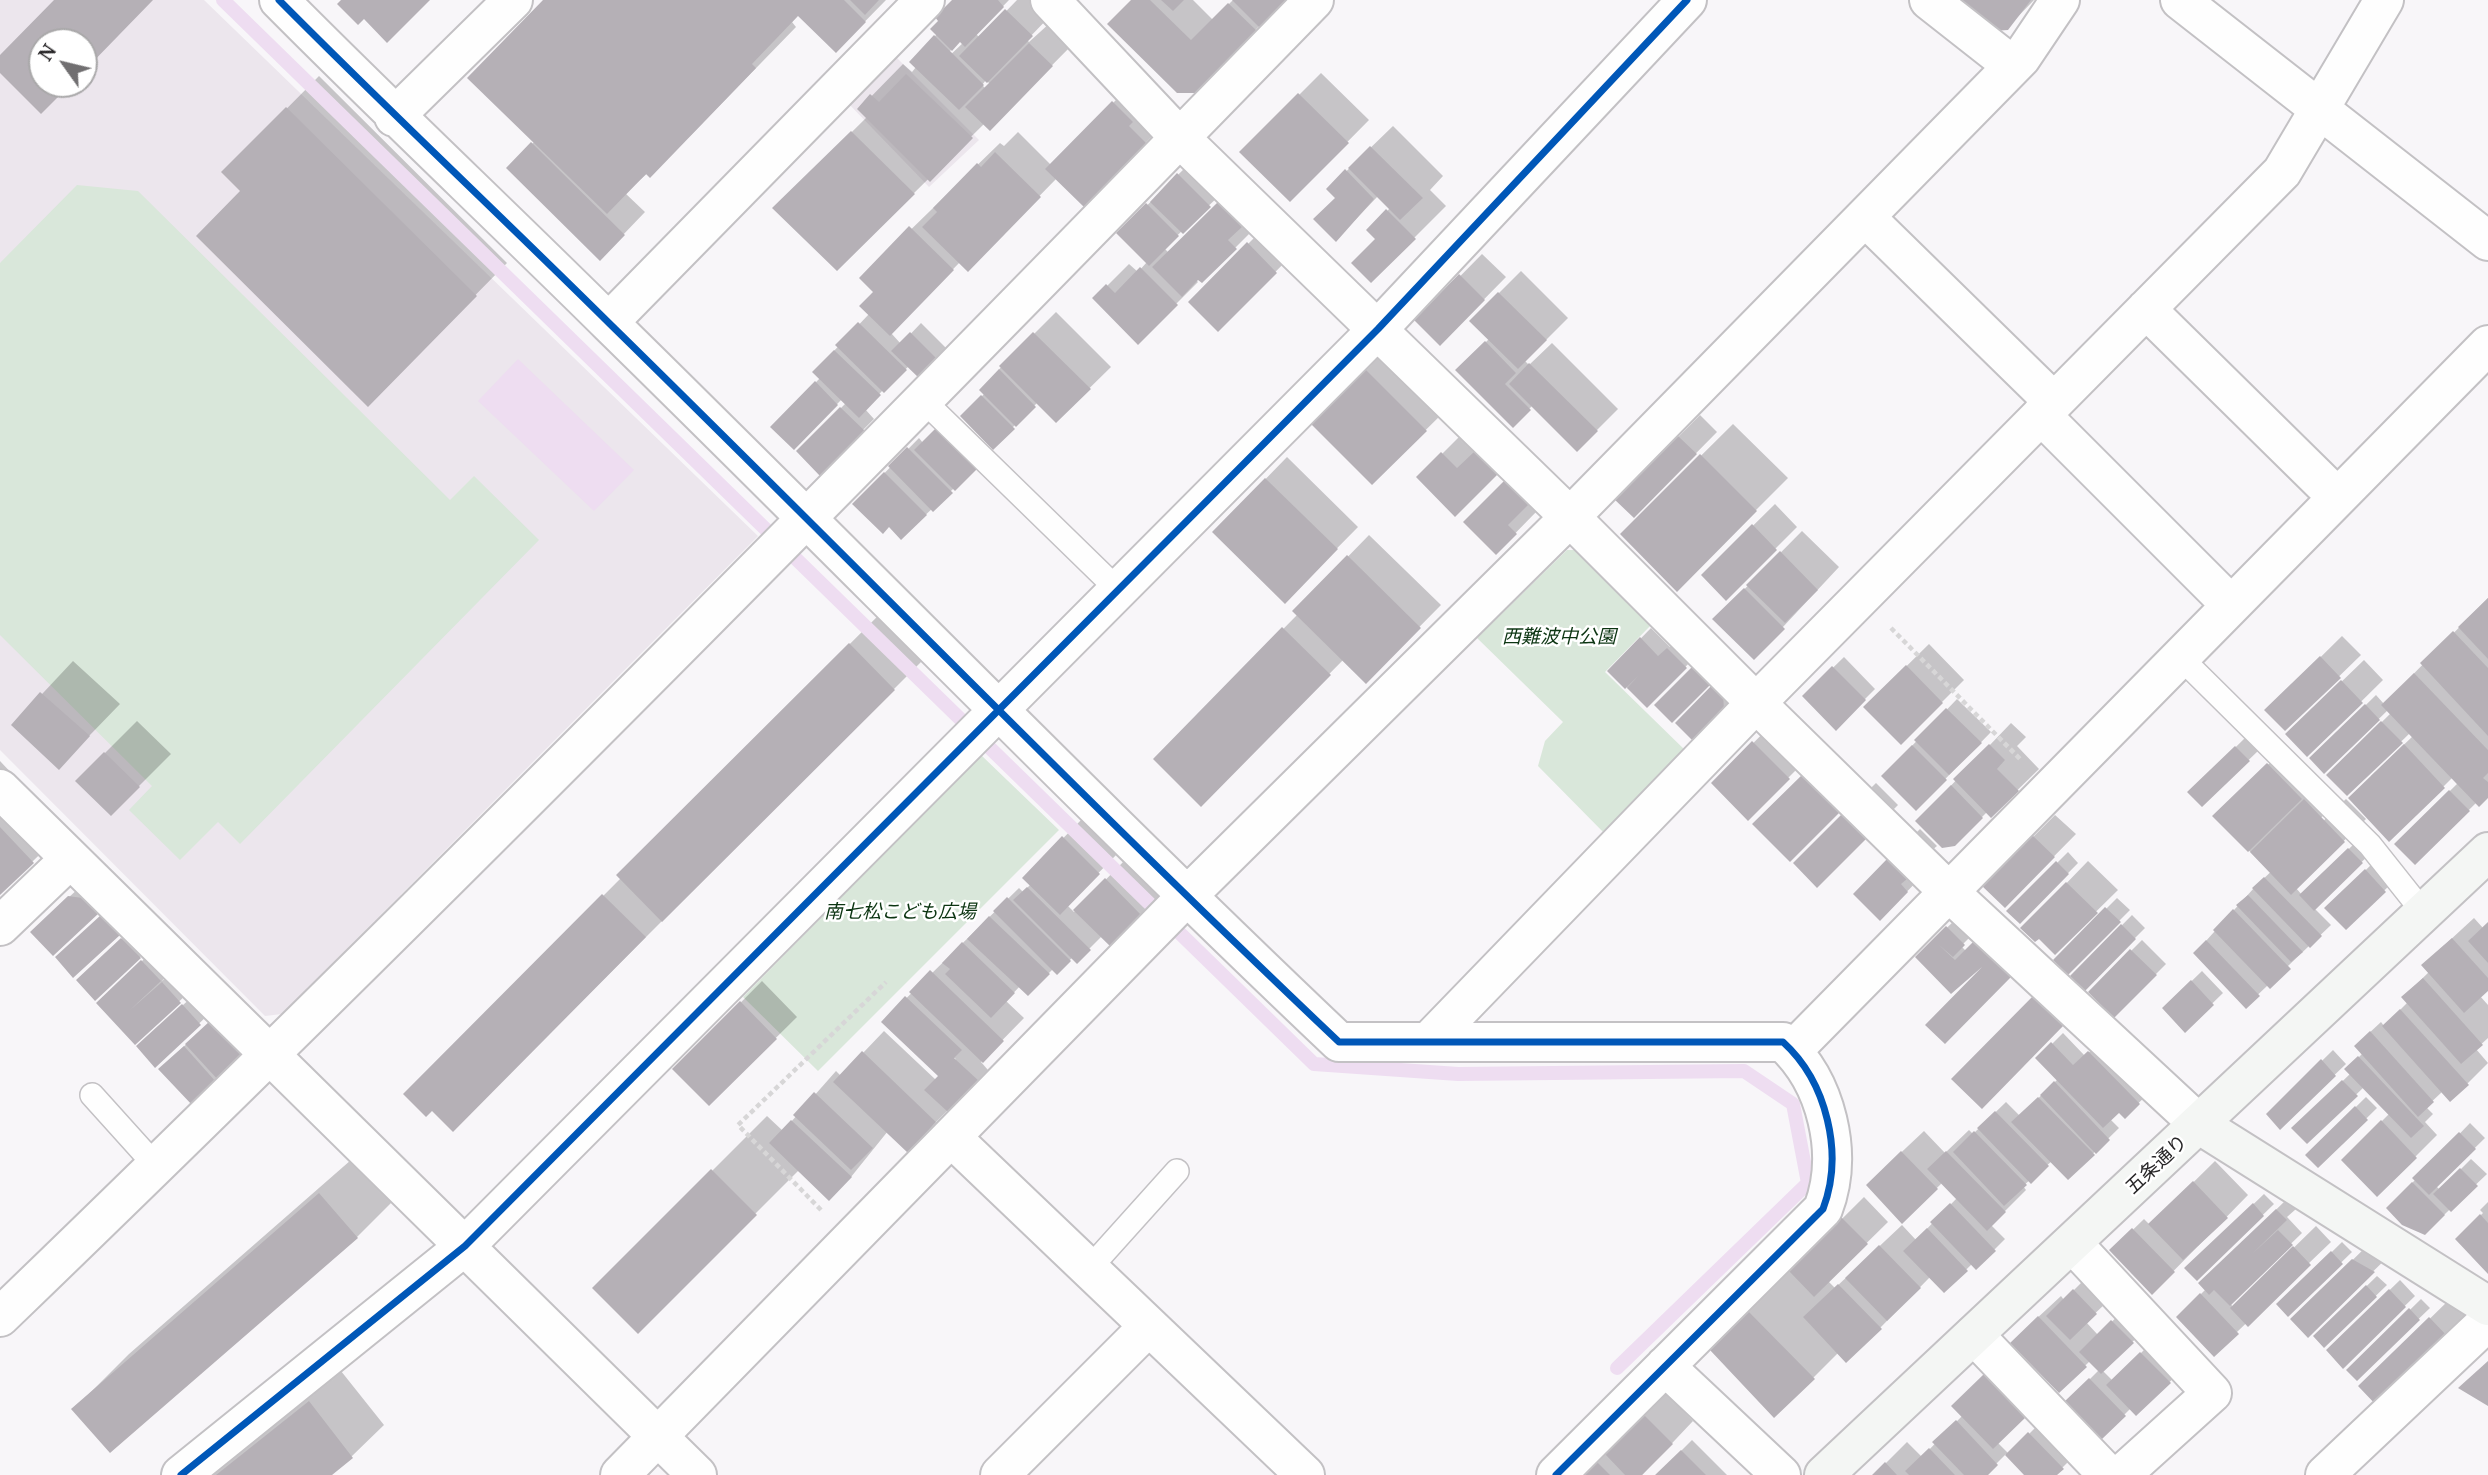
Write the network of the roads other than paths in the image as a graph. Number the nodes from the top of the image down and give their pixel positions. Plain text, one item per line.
1 (279, 0) edge
2 (513, 0) edge
3 (925, 0) edge
4 (1050, 0) edge
5 (1314, 0) edge
6 (1687, 0) edge
7 (1929, 0) edge
8 (2060, 0) edge
9 (2180, 0) edge
10 (2384, 0) edge
11 (2013, 66) junction
12 (2319, 109) junction
13 (394, 117) junction
14 (1180, 138) junction
15 (1865, 217) junction
16 (2488, 242) edge
17 (2146, 309) junction
18 (609, 323) junction
19 (1378, 329) junction
20 (2488, 345) edge
21 (923, 400) junction
22 (2047, 408) junction
23 (2337, 497) junction
24 (1570, 517) junction
25 (807, 520) junction
26 (1117, 589) junction
27 (2230, 604) junction
28 (2179, 656) junction
29 (1756, 703) junction
30 (998, 711) junction
31 (0, 789) edge
32 (2488, 852) edge
33 (70, 859) junction
34 (1950, 893) junction
35 (1186, 897) junction
36 (2424, 913) junction
37 (0, 926) edge
38 (1431, 1039) junction
39 (1792, 1051) junction
40 (271, 1056) junction
41 (92, 1095) dead end
42 (2200, 1125) junction
43 (952, 1138) junction
44 (156, 1166) junction
45 (1177, 1171) dead end
46 (2073, 1244) junction
47 (465, 1246) junction
48 (1088, 1270) junction
49 (2488, 1306) edge
50 (0, 1317) edge
51 (2488, 1321) edge
52 (1148, 1328) junction
53 (1974, 1335) junction
54 (1665, 1366) junction
55 (659, 1438) junction
56 (1014, 1470) edge
57 (181, 1475) edge
58 (620, 1475) edge
59 (697, 1475) edge
60 (1305, 1475) edge
61 (1556, 1475) edge
62 (1781, 1475) edge
63 (1824, 1475) edge
64 (2108, 1475) edge
65 (2121, 1475) edge
66 (2325, 1475) edge

1 - 13 street
2 - 13 street
3 - 18 street
4 - 14 street
5 - 14 street
6 - 19 street
7 - 11 street
8 - 11 street
9 - 12 street
10 - 12 street
11 - 15 street
12 - 16 street
12 - 17 street
13 - 18 street
14 - 19 street
14 - 21 street
15 - 22 street
15 - 24 street
17 - 22 street
17 - 23 street
18 - 25 street
19 - 24 street
19 - 26 street
20 - 23 street
21 - 25 street
21 - 26 lane
22 - 27 street
22 - 29 street
23 - 27 street
24 - 29 street
24 - 35 street
25 - 30 street
25 - 40 street
26 - 30 street
27 - 28 street
28 - 34 street
28 - 36 lane
29 - 34 street
29 - 38 street
30 - 35 street
30 - 47 street
31 - 33 street
32 - 36 street, 五条通り
33 - 37 street
33 - 40 street
34 - 39 street
34 - 42 street
35 - 38 street
35 - 43 street
36 - 42 street, 五条通り
38 - 39 street
39 - 54 street
40 - 44 street
40 - 47 street
41 - 44 lane
42 - 46 street, 五条通り
42 - 49 street
43 - 48 street
43 - 55 street
44 - 50 street
45 - 48 lane
46 - 53 street, 五条通り
46 - 65 street
47 - 55 street
47 - 57 street
48 - 52 street
51 - 66 street
52 - 56 street
52 - 60 street
53 - 63 street, 五条通り
53 - 64 street
54 - 61 street
54 - 62 street
55 - 58 street
55 - 59 street

